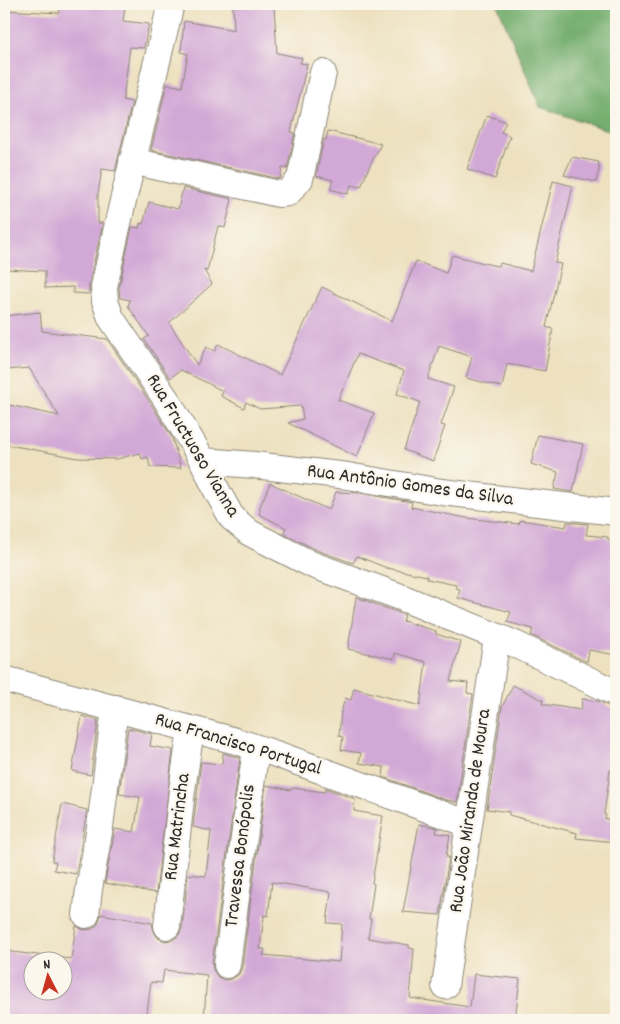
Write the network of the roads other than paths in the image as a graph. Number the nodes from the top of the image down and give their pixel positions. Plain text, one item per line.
1 (171, 4) edge
2 (323, 74) dead end
3 (132, 161) junction
4 (203, 461) junction
5 (616, 512) edge
6 (497, 637) junction
7 (4, 679) edge
8 (616, 693) edge
9 (114, 708) junction
10 (191, 729) junction
11 (256, 748) junction
12 (469, 824) junction
13 (86, 915) dead end
14 (167, 926) dead end
15 (227, 965) dead end
16 (445, 986) dead end

1 - 3 street, Rua Fructuoso Vianna
2 - 3 street
3 - 4 street, Rua Fructuoso Vianna
4 - 5 street, Rua Antônio Gomes da Silva
4 - 6 street, Rua Fructuoso Vianna
6 - 8 street, Rua Fructuoso Vianna
6 - 12 street, Rua João Miranda de Moura
7 - 9 street, Rua Francisco Portugal
9 - 10 street, Rua Francisco Portugal
9 - 13 street
10 - 11 street, Rua Francisco Portugal
10 - 14 street, Rua Matrincha
11 - 12 street, Rua Francisco Portugal
11 - 15 street, Travessa Bonópolis
12 - 16 street, Rua João Miranda de Moura

